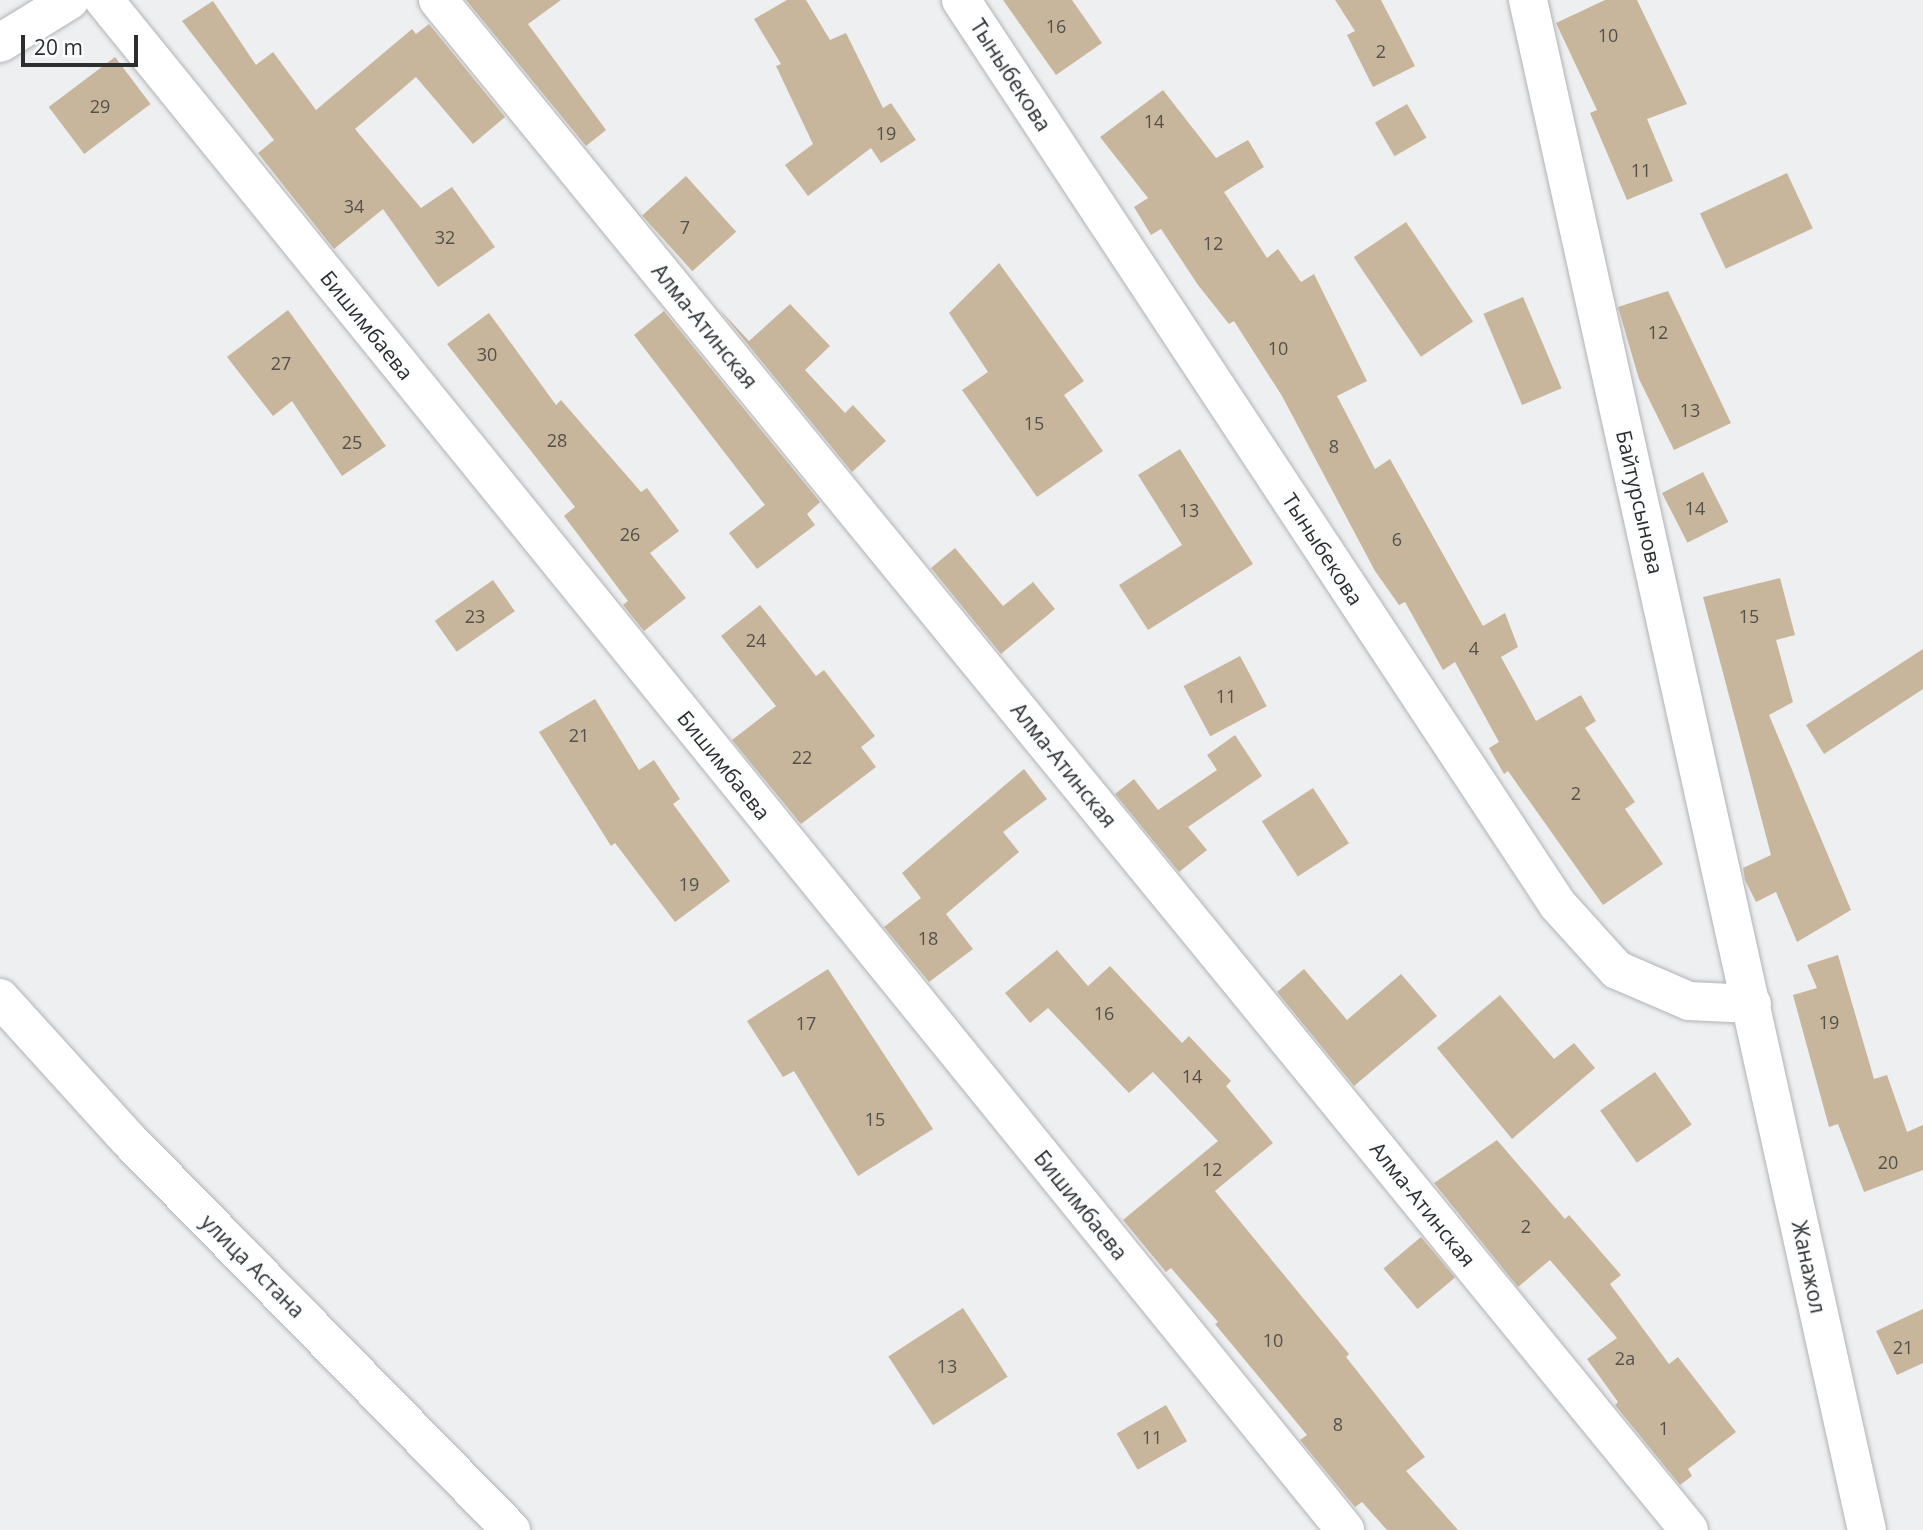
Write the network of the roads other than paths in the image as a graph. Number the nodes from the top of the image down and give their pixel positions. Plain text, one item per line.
1 (70, 0) edge
2 (104, 0) edge
3 (439, 0) edge
4 (961, 0) edge
5 (1528, 0) edge
6 (0, 43) edge
7 (0, 998) edge
8 (1752, 1004) junction
9 (511, 1530) edge
10 (1345, 1530) edge
11 (1689, 1530) edge
12 (1867, 1530) edge

1 - 6 street
2 - 10 street, Бишимбаева
3 - 11 street, Алма-Атинская
4 - 8 street, Тыныбекова
5 - 8 street, Байтурсынова
7 - 9 street, улица Астана
8 - 12 street, Жанажол

